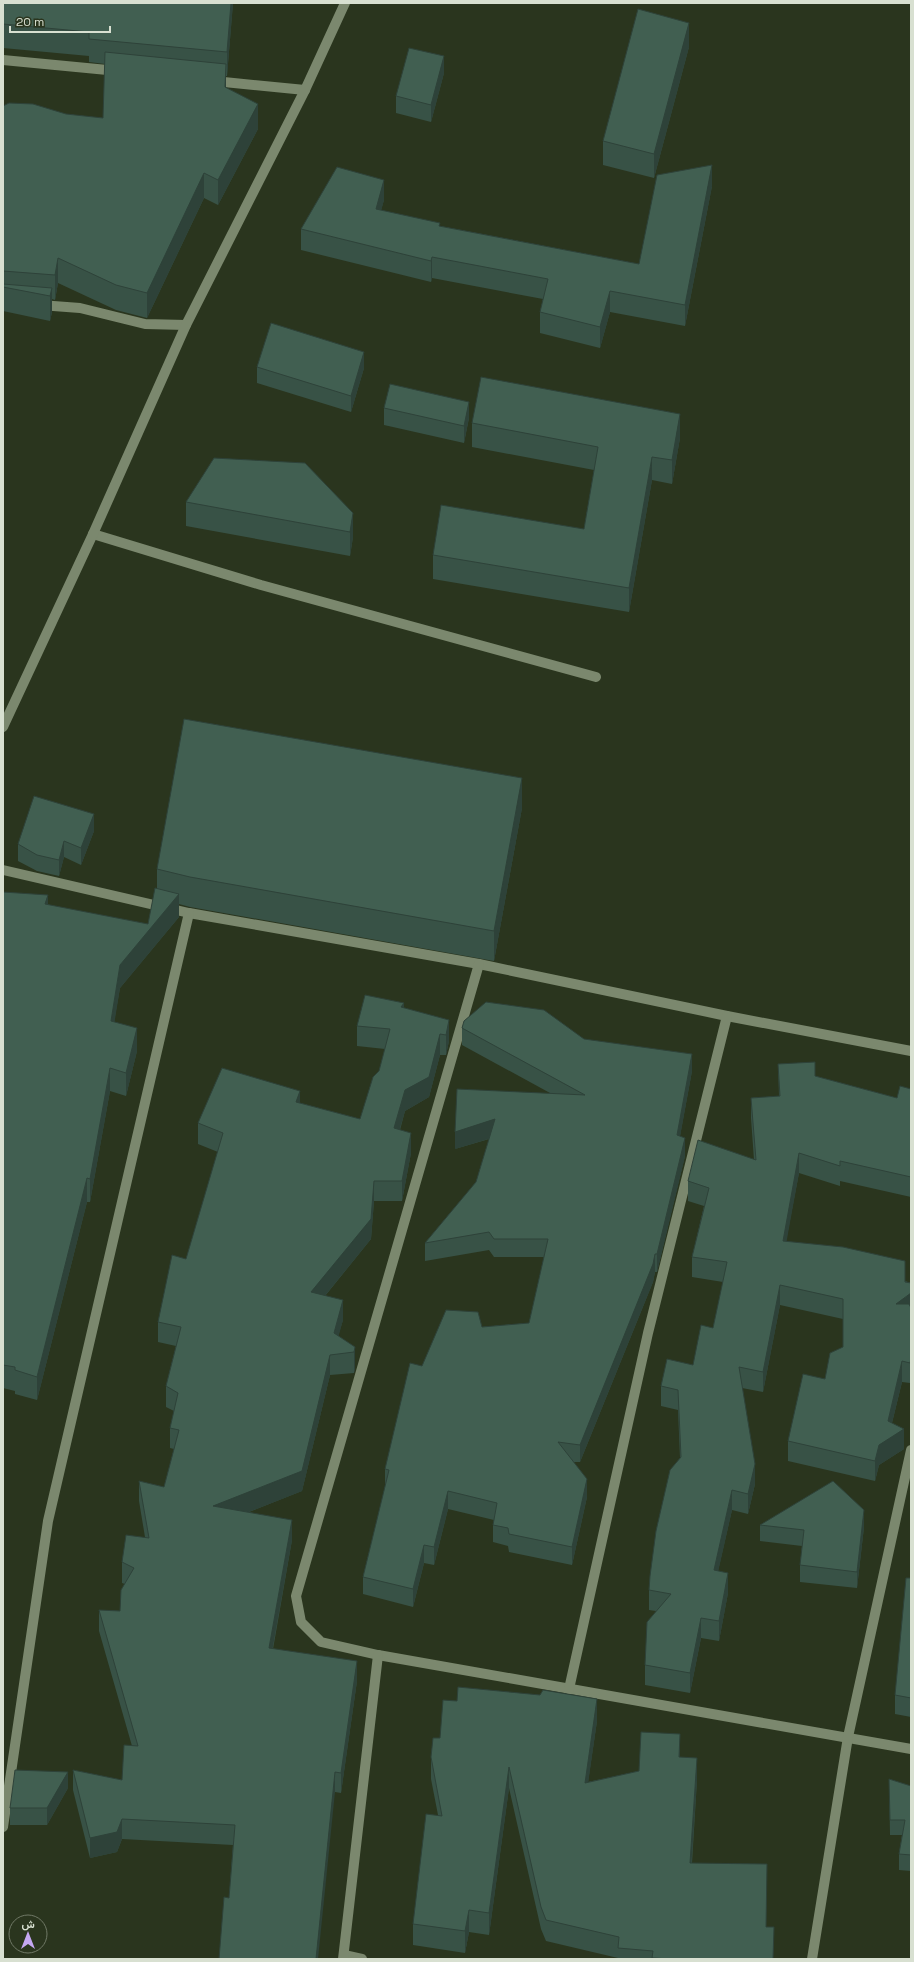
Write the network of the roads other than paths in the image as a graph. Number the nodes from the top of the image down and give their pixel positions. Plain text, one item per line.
1 (345, 3) edge
2 (3, 60) edge
3 (130, 72) edge
4 (202, 79) edge
5 (305, 90) junction
6 (26, 304) edge
7 (186, 325) junction
8 (93, 534) junction
9 (596, 677) dead end
10 (3, 727) edge
11 (3, 870) edge
12 (189, 912) junction
13 (479, 964) junction
14 (727, 1016) junction
15 (911, 1051) edge
16 (911, 1450) edge
17 (378, 1655) junction
18 (569, 1689) junction
19 (848, 1737) junction
20 (911, 1749) edge
21 (3, 1828) edge
22 (343, 1957) edge
23 (362, 1959) edge
24 (812, 1959) edge

1 - 5 street
2 - 3 street
4 - 5 street
5 - 7 street
6 - 7 street
7 - 8 street
8 - 9 street
8 - 10 street
11 - 12 street
12 - 13 street
12 - 21 street
13 - 14 street
13 - 17 street
14 - 15 street
14 - 18 street
16 - 19 street
17 - 18 street
17 - 22 street
18 - 19 street
19 - 20 street
19 - 24 street
22 - 23 street

